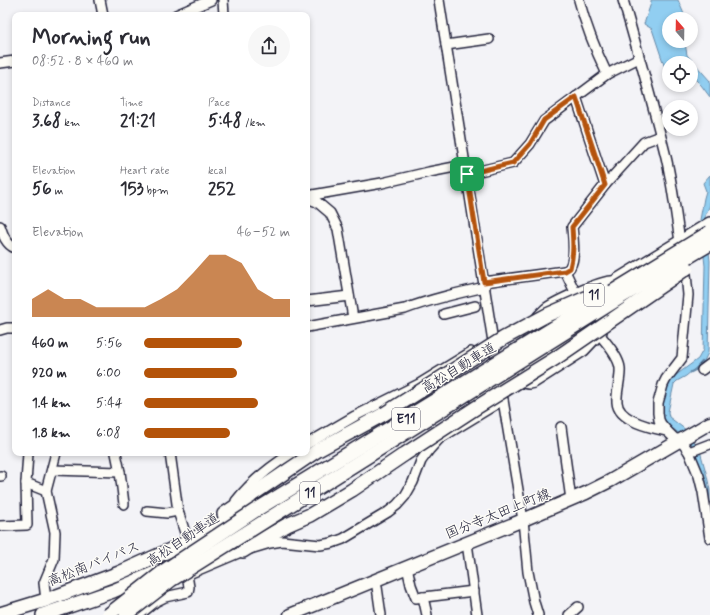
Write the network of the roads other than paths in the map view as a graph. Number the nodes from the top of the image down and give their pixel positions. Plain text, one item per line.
1 (100, 0) edge
2 (211, 0) edge
3 (224, 0) edge
4 (439, 0) edge
5 (579, 0) edge
6 (623, 0) edge
7 (102, 12) edge
8 (183, 12) edge
9 (224, 12) edge
10 (489, 39) dead end
11 (446, 45) junction
12 (639, 58) junction
13 (12, 61) edge
14 (0, 63) edge
15 (607, 74) junction
16 (576, 97) junction
17 (660, 136) junction
18 (466, 170) junction
19 (605, 185) junction
20 (310, 196) edge
21 (310, 198) edge
22 (710, 224) edge
23 (0, 226) edge
24 (710, 232) edge
25 (680, 242) junction
26 (710, 244) edge
27 (12, 246) edge
28 (710, 248) edge
29 (710, 252) edge
30 (689, 262) junction
31 (648, 270) junction
32 (565, 271) junction
33 (616, 282) junction
34 (485, 284) junction
35 (644, 290) junction
36 (576, 294) junction
37 (448, 295) junction
38 (349, 296) junction
39 (310, 301) edge
40 (475, 306) dead end
41 (353, 318) junction
42 (310, 326) edge
43 (12, 328) edge
44 (0, 330) edge
45 (600, 334) junction
46 (528, 336) junction
47 (496, 356) junction
48 (710, 364) edge
49 (702, 370) dead end
50 (500, 381) junction
51 (503, 400) junction
52 (710, 423) edge
53 (561, 427) dead end
54 (667, 431) junction
55 (685, 439) junction
56 (310, 442) edge
57 (710, 444) edge
58 (693, 450) junction
59 (310, 455) edge
60 (28, 456) edge
61 (53, 456) edge
62 (117, 456) edge
63 (170, 456) edge
64 (287, 456) edge
65 (309, 456) edge
66 (52, 470) junction
67 (120, 472) junction
68 (26, 482) junction
69 (705, 483) edge
70 (46, 491) junction
71 (571, 500) junction
72 (124, 504) dead end
73 (147, 510) dead end
74 (228, 510) junction
75 (178, 512) junction
76 (523, 520) junction
77 (0, 526) edge
78 (710, 538) edge
79 (188, 542) junction
80 (467, 543) junction
81 (243, 551) junction
82 (407, 568) junction
83 (187, 574) junction
84 (376, 580) junction
85 (113, 591) junction
86 (474, 591) junction
87 (423, 597) junction
88 (46, 600) junction
89 (578, 607) dead end
90 (0, 614) edge
91 (50, 614) edge
92 (108, 615) edge
93 (126, 615) edge
94 (139, 615) edge
95 (290, 615) edge
96 (381, 615) edge
97 (426, 615) edge
98 (477, 615) edge
99 (538, 615) edge
100 (569, 615) edge

1 - 7 street
2 - 8 street
3 - 9 street
4 - 11 street
5 - 15 street
6 - 12 street
10 - 11 street
11 - 18 street
12 - 15 street
12 - 17 street
13 - 14 street
15 - 16 street
16 - 18 street
16 - 19 street
17 - 19 street
17 - 25 street
18 - 20 street
18 - 34 street
19 - 32 street
21 - 38 street
22 - 25 highway, 高松南バイパス / 11
23 - 27 street
24 - 31 highway, 高松自動車道 / E11, bridge
25 - 30 street
25 - 33 highway, 高松南バイパス / 11
26 - 93 highway, 高松自動車道 / E11, bridge
28 - 30 highway, 高松南バイパス / 11
29 - 81 highway, bridge
30 - 35 highway, 高松南バイパス / 11
30 - 54 street
31 - 59 highway, bridge
31 - 92 highway, 高松自動車道 / E11, bridge
32 - 34 street
32 - 36 street
33 - 36 street
33 - 46 highway, 高松南バイパス / 11
34 - 37 street
34 - 47 street
35 - 45 street
35 - 50 highway, 高松南バイパス / 11
36 - 46 street
37 - 40 street
37 - 41 street
38 - 39 street
38 - 41 street
41 - 42 street
43 - 44 street
45 - 50 street
45 - 54 street
46 - 47 highway, 高松南バイパス / 11
47 - 50 street
47 - 56 street
47 - 79 highway, 高松南バイパス / 11
48 - 49 street
50 - 51 street
50 - 85 highway, 高松南バイパス / 11
51 - 76 street
51 - 81 street
52 - 55 main road, 国分寺太田上町線
53 - 71 street
54 - 55 street
55 - 58 street
55 - 71 main road, 国分寺太田上町線
57 - 58 street
58 - 69 street
60 - 68 street
61 - 66 street
62 - 67 street
63 - 75 street
64 - 74 street
65 - 74 highway, bridge
66 - 67 street
66 - 70 street
67 - 72 street
68 - 70 street
68 - 77 street
69 - 78 street
70 - 88 street
71 - 76 main road, 国分寺太田上町線
73 - 75 street
74 - 79 highway
75 - 79 street
76 - 80 main road, 国分寺太田上町線
76 - 99 street
79 - 88 highway, 高松南バイパス / 11
80 - 82 main road, 国分寺太田上町線
80 - 86 street
81 - 83 street
82 - 84 main road, 国分寺太田上町線
82 - 87 street
83 - 85 street
83 - 94 street
84 - 95 main road, 国分寺太田上町線
84 - 96 street
85 - 91 highway, 高松南バイパス / 11
86 - 87 street
86 - 98 street
87 - 97 street
88 - 90 highway, 高松南バイパス / 11
89 - 100 street

